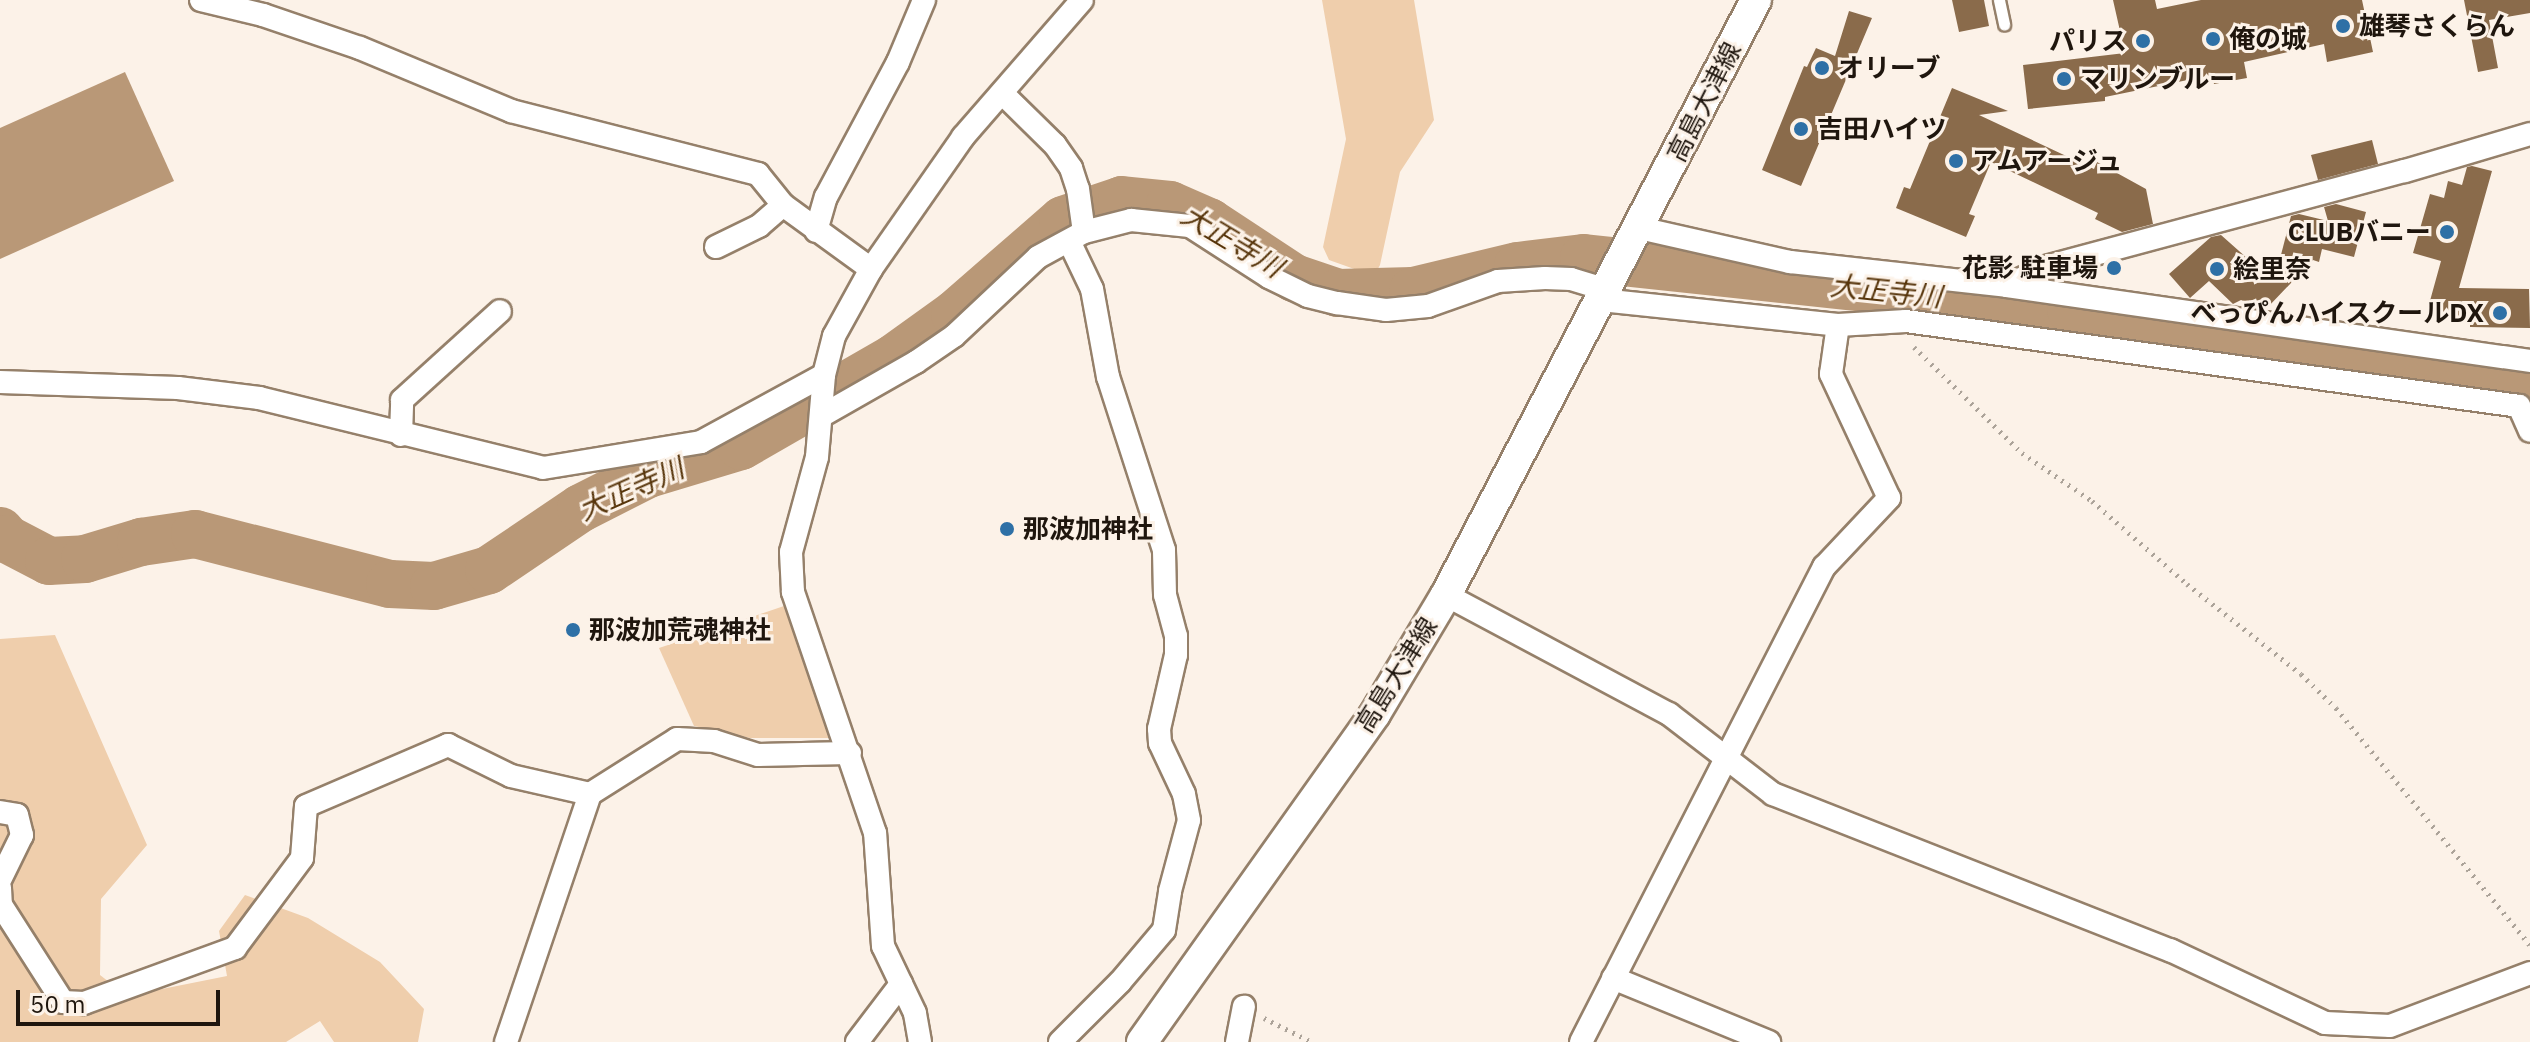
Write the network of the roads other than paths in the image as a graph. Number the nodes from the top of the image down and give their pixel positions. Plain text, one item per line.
1 (201, 0) edge
2 (924, 0) edge
3 (1082, 0) edge
4 (1756, 0) edge
5 (1999, 0) edge
6 (2004, 24) dead end
7 (1002, 93) junction
8 (2530, 134) edge
9 (783, 205) junction
10 (816, 231) junction
11 (1079, 233) junction
12 (1634, 238) junction
13 (716, 247) dead end
14 (871, 269) junction
15 (2007, 286) junction
16 (1606, 291) junction
17 (500, 311) dead end
18 (1838, 325) junction
19 (2530, 361) edge
20 (823, 380) junction
21 (0, 382) edge
22 (823, 412) junction
23 (2530, 431) edge
24 (401, 435) junction
25 (1446, 595) junction
26 (850, 753) junction
27 (1724, 759) junction
28 (590, 794) junction
29 (0, 812) edge
30 (0, 880) edge
31 (0, 888) edge
32 (2530, 973) edge
33 (1613, 978) junction
34 (901, 984) junction
35 (1244, 1007) dead end
36 (506, 1042) edge
37 (857, 1042) edge
38 (920, 1042) edge
39 (1060, 1042) edge
40 (1142, 1042) edge
41 (1237, 1042) edge
42 (1581, 1042) edge
43 (1769, 1042) edge

1 - 9 street
2 - 10 street
3 - 7 street
4 - 12 main road, 高島大津線
5 - 6 lane
7 - 11 street
7 - 14 street
8 - 15 street
9 - 10 street
9 - 13 street
10 - 14 street
11 - 16 street
11 - 22 street
11 - 39 street
12 - 15 street
12 - 16 main road, 高島大津線
14 - 20 street
15 - 19 street
16 - 18 street
16 - 25 main road, 高島大津線
17 - 24 street
18 - 23 street
18 - 27 street
20 - 22 street
20 - 24 street
21 - 24 street
22 - 26 street
25 - 27 street
25 - 40 main road, 高島大津線
26 - 28 street
26 - 34 street
27 - 32 street
27 - 33 street
28 - 31 street
28 - 36 street
29 - 30 street
33 - 42 street
33 - 43 street
34 - 37 street
34 - 38 street
35 - 41 street

